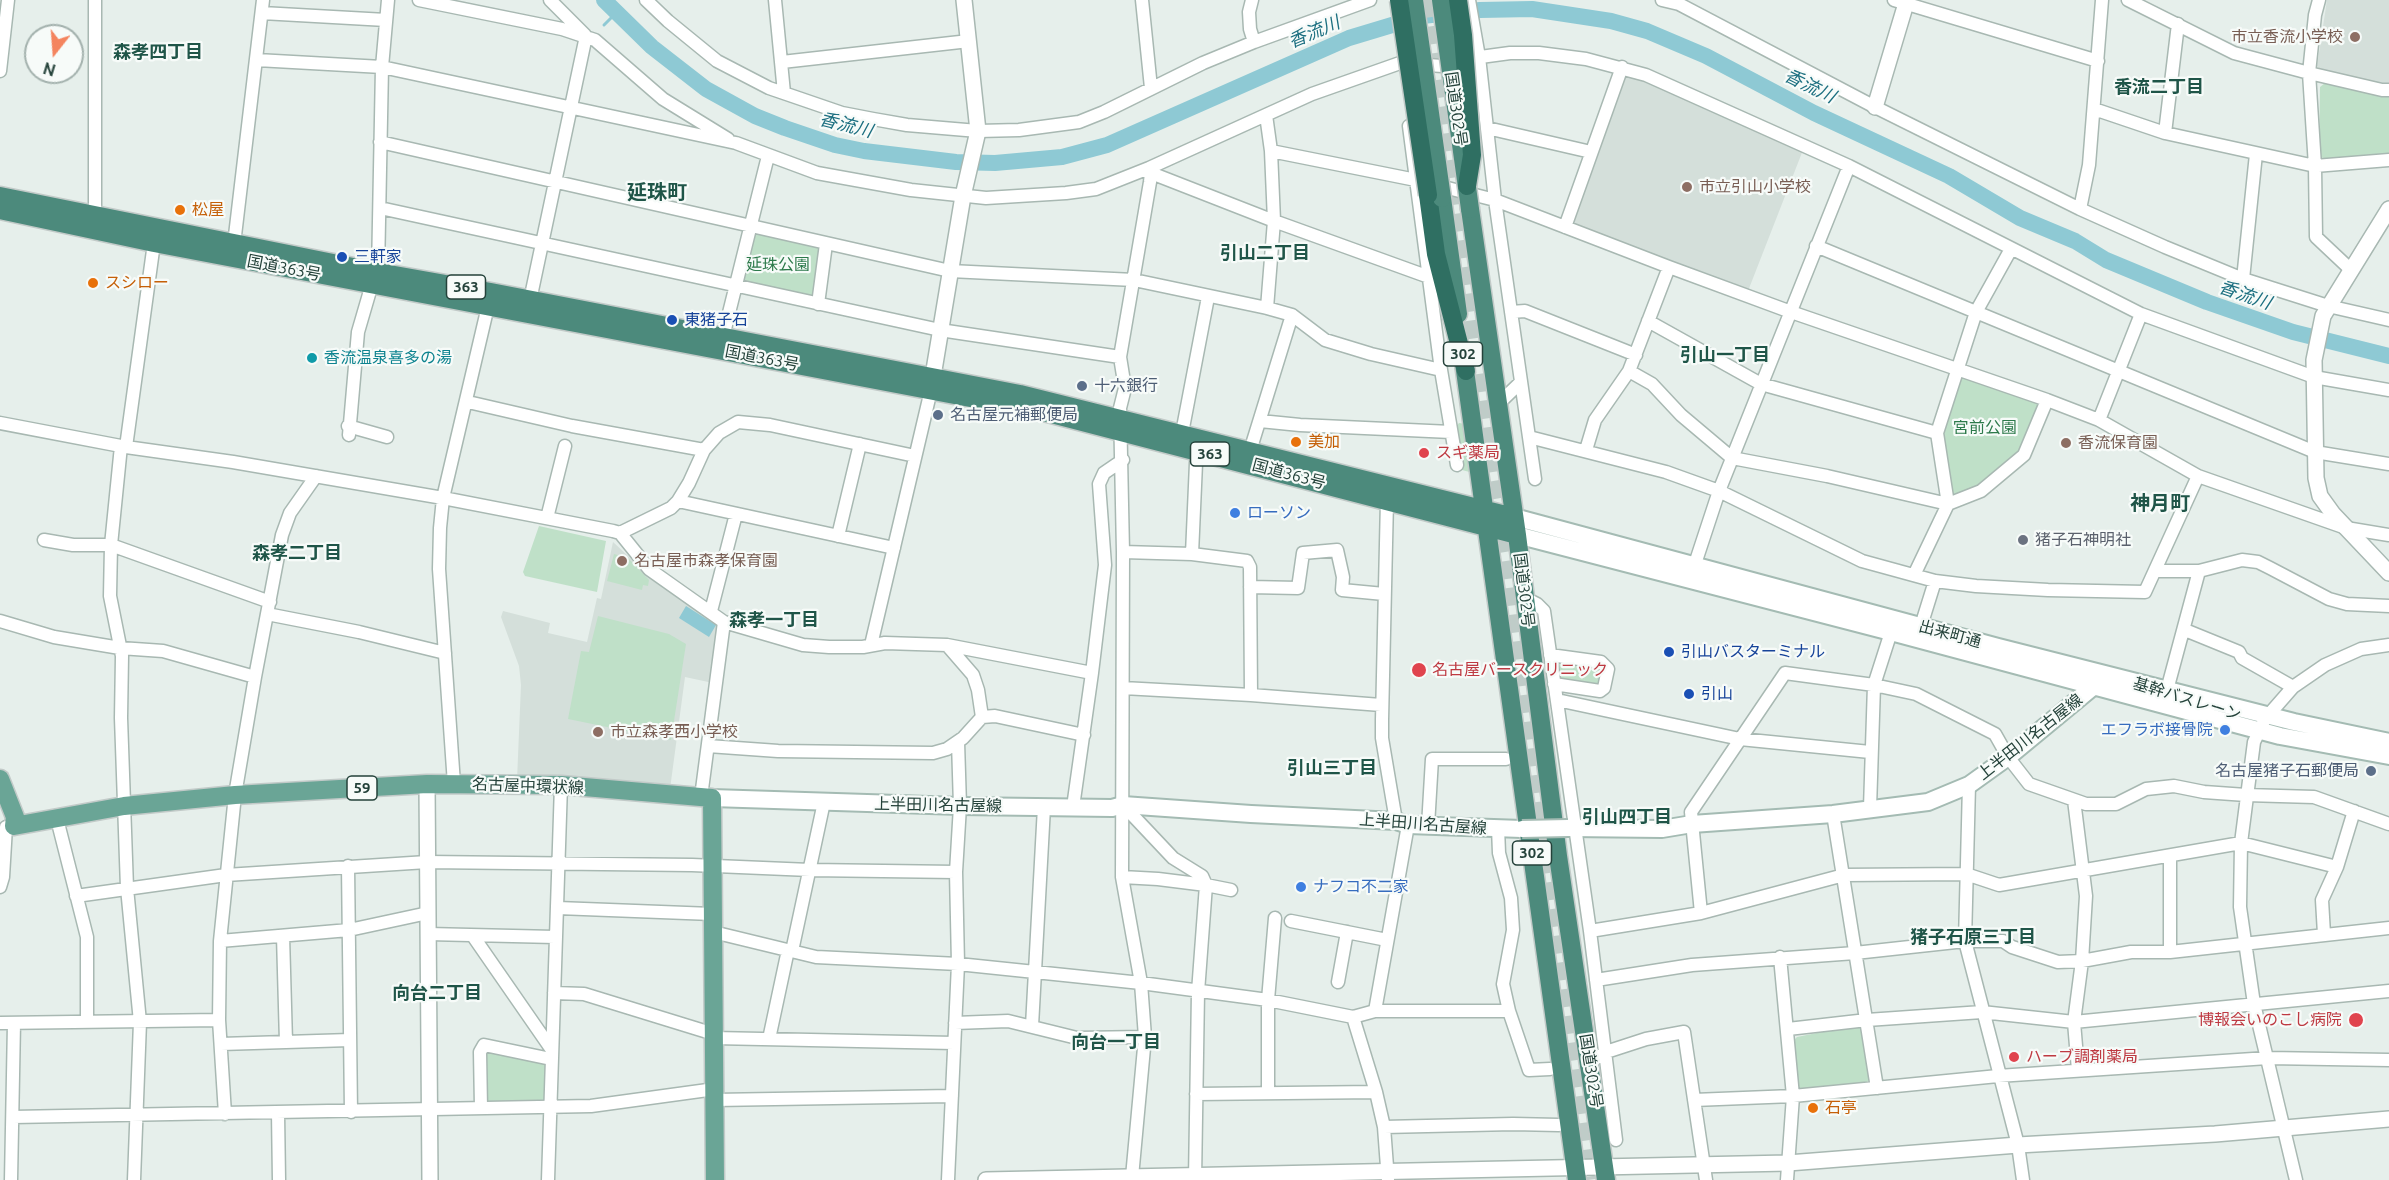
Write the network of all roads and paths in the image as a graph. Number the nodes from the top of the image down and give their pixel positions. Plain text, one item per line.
1 (8, 0) edge
2 (95, 0) edge
3 (263, 0) edge
4 (388, 0) edge
5 (419, 0) edge
6 (550, 0) edge
7 (647, 0) edge
8 (652, 0) edge
9 (775, 0) edge
10 (964, 0) edge
11 (1142, 0) edge
12 (1252, 0) edge
13 (1370, 0) edge
14 (1392, 0) edge
15 (1400, 0) edge
16 (1414, 0) edge
17 (1441, 0) edge
18 (1458, 0) edge
19 (1469, 0) edge
20 (1662, 0) edge
21 (2102, 0) edge
22 (2128, 0) edge
23 (2319, 0) edge
24 (1902, 1) edge
25 (1680, 2) edge
26 (262, 13) junction
27 (386, 20) junction
28 (3, 24) edge
29 (2178, 24) junction
30 (586, 36) junction
31 (969, 41) junction
32 (1254, 42) junction
33 (1479, 57) junction
34 (1402, 58) junction
35 (258, 60) junction
36 (2098, 61) junction
37 (782, 62) junction
38 (382, 67) junction
39 (1622, 67) junction
40 (0, 71) edge
41 (2309, 73) junction
42 (1151, 88) junction
43 (2389, 90) edge
44 (784, 93) junction
45 (571, 106) junction
46 (1875, 107) junction
47 (2094, 109) junction
48 (1266, 115) junction
49 (1487, 128) junction
50 (2165, 133) junction
51 (977, 136) junction
52 (380, 142) junction
53 (736, 143) junction
54 (1271, 151) junction
55 (1591, 152) junction
56 (2256, 154) junction
57 (768, 156) junction
58 (2389, 160) edge
59 (1848, 166) junction
60 (2315, 166) junction
61 (1150, 170) junction
62 (555, 180) junction
63 (1416, 180) junction
64 (1467, 186) junction
65 (963, 193) junction
66 (0, 196) edge
67 (1435, 196) junction
68 (1495, 200) junction
69 (380, 208) junction
70 (2389, 209) edge
71 (0, 210) edge
72 (2080, 210) junction
73 (95, 216) junction
74 (1274, 221) junction
75 (751, 227) junction
76 (1565, 227) junction
77 (2382, 232) edge
78 (154, 243) junction
79 (542, 243) junction
80 (234, 244) junction
81 (826, 244) junction
82 (1816, 246) junction
83 (2011, 249) junction
84 (1669, 267) junction
85 (2350, 269) junction
86 (950, 271) junction
87 (1429, 277) junction
88 (375, 278) junction
89 (2243, 279) junction
90 (1134, 280) junction
91 (736, 286) junction
92 (1208, 297) junction
93 (490, 299) junction
94 (818, 304) junction
95 (529, 306) junction
96 (1267, 308) junction
97 (1511, 312) junction
98 (1791, 312) junction
99 (1976, 312) junction
100 (2325, 313) junction
101 (2141, 314) junction
102 (1292, 315) junction
103 (2389, 320) edge
104 (1648, 321) junction
105 (940, 330) junction
106 (723, 337) junction
107 (1636, 355) junction
108 (1120, 357) junction
109 (1957, 369) junction
110 (1441, 370) junction
111 (1629, 371) junction
112 (2119, 371) junction
113 (2314, 377) junction
114 (1521, 382) junction
115 (932, 383) junction
116 (1761, 384) junction
117 (2389, 390) edge
118 (2048, 400) junction
119 (468, 402) junction
120 (1497, 405) junction
121 (1449, 409) junction
122 (2098, 420) junction
123 (1260, 421) junction
124 (0, 423) edge
125 (1120, 425) junction
126 (1473, 426) junction
127 (1452, 432) junction
128 (1937, 432) junction
129 (1182, 433) junction
130 (387, 437) dead end
131 (1529, 437) junction
132 (860, 444) junction
133 (124, 446) junction
134 (565, 446) dead end
135 (704, 450) junction
136 (1586, 450) junction
137 (1198, 451) junction
138 (1250, 452) junction
139 (2315, 452) junction
140 (915, 456) junction
141 (1732, 458) junction
142 (1123, 460) junction
143 (1458, 461) dead end
144 (2389, 464) edge
145 (316, 476) junction
146 (2198, 476) junction
147 (1535, 479) dead end
148 (1719, 491) junction
149 (443, 498) junction
150 (1387, 500) junction
151 (678, 501) junction
152 (1948, 504) junction
153 (736, 514) junction
154 (547, 518) junction
155 (1485, 519) junction
156 (1515, 526) junction
157 (2346, 528) junction
158 (620, 532) junction
159 (2389, 535) edge
160 (838, 536) junction
161 (44, 540) dead end
162 (111, 545) junction
163 (894, 548) junction
164 (1123, 552) junction
165 (1192, 554) junction
166 (2156, 571) junction
167 (2199, 571) junction
168 (1692, 572) junction
169 (1915, 573) junction
170 (2389, 573) edge
171 (1935, 580) junction
172 (1250, 587) junction
173 (1384, 594) junction
174 (1525, 598) junction
175 (2389, 606) edge
176 (269, 608) junction
177 (711, 611) junction
178 (0, 621) edge
179 (724, 622) junction
180 (1921, 626) junction
181 (2185, 630) junction
182 (1891, 632) junction
183 (871, 645) junction
184 (947, 645) junction
185 (2389, 645) edge
186 (120, 648) junction
187 (445, 653) junction
188 (1550, 655) junction
189 (1092, 673) junction
190 (255, 677) junction
191 (2117, 677) junction
192 (1554, 684) junction
193 (1874, 685) junction
194 (2094, 686) junction
195 (2293, 687) junction
196 (1123, 688) junction
197 (2167, 690) junction
198 (1251, 694) junction
199 (1557, 700) junction
200 (1381, 705) junction
201 (982, 717) junction
202 (2264, 722) junction
203 (1084, 735) junction
204 (1740, 739) junction
205 (958, 742) junction
206 (2389, 742) edge
207 (708, 746) junction
208 (2389, 749) edge
209 (1870, 752) junction
210 (2389, 756) edge
211 (2008, 757) junction
212 (1506, 759) dead end
213 (0, 779) edge
214 (427, 784) junction
215 (454, 784) junction
216 (561, 785) junction
217 (1969, 785) junction
218 (235, 795) junction
219 (2246, 795) junction
220 (707, 798) junction
221 (2074, 800) junction
222 (824, 802) junction
223 (1123, 805) junction
224 (124, 806) junction
225 (960, 806) junction
226 (1044, 807) junction
227 (1073, 807) junction
228 (1870, 808) junction
229 (2354, 811) junction
230 (1833, 814) junction
231 (57, 819) junction
232 (1402, 823) junction
233 (1692, 824) junction
234 (2389, 824) edge
235 (1428, 826) junction
236 (7, 827) edge
237 (1498, 828) junction
238 (1571, 828) junction
239 (2241, 843) junction
240 (2170, 856) junction
241 (427, 862) junction
242 (559, 864) junction
243 (348, 867) junction
244 (712, 867) junction
245 (2337, 867) junction
246 (2081, 869) junction
247 (810, 870) junction
248 (956, 872) junction
249 (1966, 874) junction
250 (226, 875) junction
251 (1844, 876) junction
252 (1122, 878) junction
253 (1206, 885) junction
254 (0, 887) edge
255 (128, 888) junction
256 (1231, 890) dead end
257 (76, 896) junction
258 (558, 908) junction
259 (428, 913) junction
260 (1701, 913) junction
261 (1275, 918) dead end
262 (1292, 921) dead end
263 (713, 923) junction
264 (2389, 928) edge
265 (349, 930) junction
266 (1590, 931) junction
267 (1347, 932) junction
268 (428, 934) junction
269 (2324, 934) junction
270 (283, 936) junction
271 (473, 936) junction
272 (555, 938) junction
273 (1388, 940) junction
274 (220, 941) junction
275 (1965, 941) junction
276 (2246, 943) junction
277 (790, 950) junction
278 (1855, 952) junction
279 (2170, 952) junction
280 (1780, 957) junction
281 (2082, 961) junction
282 (958, 964) junction
283 (1034, 971) junction
284 (1596, 980) junction
285 (1338, 982) dead end
286 (1141, 983) junction
287 (2389, 991) edge
288 (1198, 992) junction
289 (554, 993) junction
290 (1268, 1000) junction
291 (2254, 1004) junction
292 (1375, 1011) junction
293 (1509, 1011) junction
294 (1982, 1012) junction
295 (1353, 1017) junction
296 (219, 1020) junction
297 (1867, 1020) junction
298 (140, 1022) junction
299 (2074, 1022) junction
300 (0, 1023) edge
301 (14, 1023) junction
302 (87, 1023) junction
303 (954, 1023) junction
304 (1032, 1026) junction
305 (1788, 1029) junction
306 (714, 1036) junction
307 (1145, 1037) junction
308 (769, 1039) junction
309 (350, 1040) junction
310 (286, 1042) junction
311 (954, 1042) junction
312 (221, 1044) junction
313 (1606, 1052) junction
314 (552, 1054) junction
315 (2268, 1058) junction
316 (2389, 1060) edge
317 (1590, 1062) junction
318 (1550, 1069) dead end
319 (2078, 1070) junction
320 (1998, 1076) junction
321 (1876, 1088) junction
322 (1376, 1092) junction
323 (1268, 1093) junction
324 (1196, 1094) junction
325 (715, 1095) junction
326 (952, 1096) junction
327 (1793, 1096) junction
328 (1694, 1100) junction
329 (481, 1108) junction
330 (550, 1108) junction
331 (429, 1109) junction
332 (351, 1112) junction
333 (278, 1113) junction
334 (225, 1114) junction
335 (138, 1115) junction
336 (13, 1117) junction
337 (2389, 1119) edge
338 (1559, 1125) dead end
339 (1384, 1127) junction
340 (2284, 1128) junction
341 (1616, 1140) dead end
342 (2018, 1145) junction
343 (1788, 1162) junction
344 (1705, 1173) edge
345 (1577, 1174) edge
346 (1605, 1174) edge
347 (1388, 1176) edge
348 (1132, 1177) junction
349 (1195, 1178) edge
350 (11, 1180) edge
351 (134, 1180) edge
352 (279, 1180) edge
353 (430, 1180) edge
354 (548, 1180) edge
355 (715, 1180) edge
356 (948, 1180) edge
357 (986, 1180) edge
358 (1787, 1180) edge
359 (2023, 1180) edge
360 (2296, 1180) edge

1 - 28 street
2 - 73 street
3 - 26 street
4 - 27 street
5 - 30 street
6 - 30 street
7 - 8 street
7 - 44 street
9 - 37 street
10 - 31 street
11 - 42 street
12 - 32 street
13 - 32 street
14 - 34 street
15 - 34 highway, bridge
16 - 67 highway, 国道302号, bridge
17 - 64 highway, 国道302号 / 302, bridge
18 - 64 highway, bridge
19 - 33 street
20 - 25 street
21 - 36 street
22 - 29 street
23 - 41 street
24 - 36 street
24 - 46 street
25 - 46 street
26 - 27 street
26 - 35 street
27 - 38 street
28 - 40 street
29 - 41 street
29 - 50 street
30 - 45 street
30 - 53 street
31 - 37 street
31 - 51 street
32 - 42 street
33 - 34 street
33 - 39 street
33 - 49 street
34 - 48 street
34 - 63 street
34 - 67 highway, bridge
35 - 38 street
35 - 80 street
36 - 47 street
37 - 44 street
38 - 45 street
38 - 52 street
39 - 55 street
39 - 59 street
41 - 43 street
41 - 60 street
42 - 51 street
44 - 51 street
45 - 53 street
45 - 62 street
46 - 72 street
47 - 50 street
47 - 72 street
48 - 54 street
48 - 61 street
49 - 55 street
49 - 68 street
50 - 56 street
51 - 65 street
52 - 62 street
52 - 69 street
53 - 57 street
54 - 63 street
54 - 74 street
55 - 76 street
56 - 60 street
56 - 89 street
57 - 65 street
57 - 75 street
58 - 60 street
59 - 82 street
59 - 83 street
60 - 85 street
61 - 65 street
61 - 74 street
61 - 90 street
62 - 75 street
62 - 79 street
63 - 68 street
63 - 87 street
64 - 120 highway, 国道302号 / 302, bridge
65 - 86 street
66 - 73 highway, 国道363号 / 363
67 - 126 highway, 国道302号 / 302
68 - 76 street
68 - 97 street
69 - 79 street
69 - 88 street
70 - 77 street
71 - 78 highway, 国道363号 / 363
72 - 89 street
73 - 80 highway, 国道363号 / 363
74 - 87 street
74 - 96 street
75 - 81 street
75 - 91 street
76 - 84 street
77 - 85 street
78 - 88 highway, 国道363号 / 363
78 - 133 street
79 - 91 street
79 - 95 street
80 - 88 highway, 国道363号 / 363
81 - 86 street
81 - 94 street
82 - 98 street
82 - 99 street
83 - 99 street
83 - 101 street
84 - 98 street
84 - 104 street
85 - 100 street
86 - 90 street
86 - 105 street
87 - 110 street
88 - 93 highway, 国道363号 / 363
88 - 130 street
89 - 100 street
90 - 92 street
90 - 108 street
91 - 94 street
91 - 106 street
92 - 96 street
92 - 129 street
93 - 95 highway, 国道363号 / 363
93 - 119 street
94 - 105 street
95 - 106 highway, 国道363号 / 363
95 - 115 highway, 国道363号 / 363
96 - 102 street
97 - 107 street
97 - 114 street
98 - 109 street
98 - 116 street
99 - 109 street
99 - 112 street
100 - 103 street
100 - 113 street
101 - 112 street
101 - 113 street
102 - 110 street
102 - 123 street
104 - 107 street
104 - 116 street
105 - 108 street
105 - 115 street
106 - 115 highway, 国道363号 / 363
107 - 111 street
108 - 125 street
109 - 118 street
109 - 128 street
110 - 121 street
111 - 136 street
111 - 141 street
112 - 122 street
112 - 139 street
113 - 117 street
113 - 139 street
114 - 120 street
114 - 131 street
115 - 125 highway, 国道363号 / 363
115 - 140 street
116 - 128 street
116 - 141 street
118 - 122 street
118 - 152 street
119 - 135 street
119 - 149 street
120 - 156 highway, 国道302号 / 302
121 - 126 street
121 - 127 street
122 - 146 street
123 - 127 street
123 - 138 street
124 - 133 street
125 - 129 highway, 国道363号 / 363
125 - 137 highway, 国道363号 / 363
125 - 142 street
126 - 155 highway, 国道302号 / 302
127 - 143 street
128 - 152 street
129 - 138 highway, 国道363号 / 363
131 - 136 street
131 - 147 street
132 - 135 street
132 - 140 street
132 - 160 street
133 - 145 street
133 - 162 street
134 - 154 street
135 - 151 street
136 - 148 street
137 - 150 highway, 国道363号 / 363
137 - 165 street
138 - 155 highway, 国道363号 / 363
139 - 144 street
139 - 157 street
140 - 163 street
141 - 148 street
141 - 152 street
142 - 164 street
142 - 189 street
145 - 149 street
145 - 176 street
146 - 157 street
146 - 166 street
148 - 168 street
148 - 169 street
149 - 154 street
149 - 187 street
150 - 155 highway, 国道363号 / 363
150 - 173 street
151 - 153 street
151 - 158 street
152 - 169 street
153 - 160 street
153 - 177 street
154 - 158 street
155 - 156 highway, 国道363号 / 363
155 - 345 highway, 国道302号 / 302
156 - 168 main road, 出来町通
156 - 174 highway, 国道302号 / 302
157 - 159 street
157 - 170 street
158 - 177 street
160 - 163 street
161 - 162 street
162 - 176 street
162 - 186 street
163 - 183 street
164 - 165 street
164 - 196 street
165 - 172 street
166 - 167 street
166 - 171 street
167 - 175 street
167 - 181 street
168 - 180 main road, 出来町通
168 - 182 main road, 出来町通
169 - 171 street
171 - 180 street
172 - 173 street
172 - 198 street
173 - 200 street
174 - 188 street
174 - 317 highway, 国道302号 / 302
176 - 187 street
176 - 190 street
177 - 179 street
178 - 186 street
179 - 183 street
179 - 207 street
180 - 191 main road, 出来町通
181 - 195 street
181 - 197 street
182 - 193 street
182 - 194 main road, 出来町通
183 - 184 street
184 - 189 street
184 - 201 street
185 - 195 street
186 - 190 street
186 - 224 street
187 - 215 street
188 - 192 street
188 - 192 street
189 - 203 street
190 - 218 street
191 - 197 main road, 出来町通
191 - 202 street, 基幹バスレーン
192 - 199 street
193 - 204 street
193 - 209 street
193 - 211 street
194 - 202 main road, 出来町通
194 - 211 main road, 上半田川名古屋線
195 - 202 street
196 - 198 street
196 - 223 street
197 - 202 main road, 出来町通
198 - 200 street
199 - 204 street
199 - 238 street
200 - 232 street
201 - 203 street
201 - 205 street
202 - 206 main road, 出来町通
202 - 208 street, 基幹バスレーン
202 - 210 main road, 出来町通
202 - 219 street
203 - 227 street
204 - 209 street
204 - 233 street
205 - 207 street
205 - 225 street
207 - 220 street
209 - 228 street
211 - 217 main road, 上半田川名古屋線
211 - 221 street
212 - 235 street
213 - 236 main road
214 - 215 main road, 名古屋中環状線 / 59
214 - 218 main road, 名古屋中環状線 / 59
214 - 241 street
215 - 216 main road, 名古屋中環状線 / 59
216 - 220 main road, 名古屋中環状線 / 59
216 - 242 street
217 - 228 main road, 上半田川名古屋線
217 - 249 street
218 - 224 main road, 名古屋中環状線 / 59
218 - 250 street
219 - 221 street
219 - 229 street
219 - 239 street
220 - 222 main road, 上半田川名古屋線
220 - 244 main road
221 - 246 street
222 - 225 main road, 上半田川名古屋線
222 - 247 street
223 - 227 main road, 上半田川名古屋線
223 - 232 main road, 上半田川名古屋線
223 - 252 street
223 - 253 street
224 - 231 main road, 名古屋中環状線 / 59
224 - 255 street
225 - 226 main road, 上半田川名古屋線
225 - 248 street
226 - 227 main road, 上半田川名古屋線
226 - 283 street
228 - 230 main road, 上半田川名古屋線
229 - 234 street
229 - 245 street
230 - 233 main road, 上半田川名古屋線
230 - 251 street
231 - 236 main road, 名古屋中環状線 / 59
231 - 257 street
232 - 235 main road, 上半田川名古屋線
232 - 273 street
233 - 238 main road, 上半田川名古屋線
233 - 260 street
235 - 237 main road, 上半田川名古屋線
236 - 254 street
237 - 238 main road, 上半田川名古屋線, bridge
237 - 293 street
238 - 266 street
239 - 240 street
239 - 245 street
239 - 276 street
240 - 246 street
240 - 279 street
241 - 242 street
241 - 243 street
241 - 259 street
242 - 244 street
242 - 258 street
243 - 250 street
243 - 265 street
244 - 247 street
244 - 263 main road
245 - 269 street
246 - 249 street
246 - 281 street
247 - 248 street
247 - 277 street
248 - 282 street
249 - 251 street
249 - 275 street
250 - 255 street
250 - 274 street
251 - 260 street
251 - 278 street
252 - 253 street
252 - 286 street
253 - 256 street
253 - 288 street
255 - 257 street
255 - 298 street
257 - 302 street
258 - 263 street
258 - 272 street
259 - 265 street
259 - 268 street
260 - 266 street
261 - 290 street
262 - 267 street
263 - 277 street
263 - 306 main road
264 - 269 street
265 - 270 street
265 - 309 street
266 - 284 street
267 - 273 street
267 - 285 street
268 - 271 street
268 - 331 street
269 - 276 street
270 - 274 street
270 - 310 street
271 - 272 street
271 - 314 street
272 - 289 street
273 - 292 street
274 - 296 street
275 - 278 street
275 - 281 street
275 - 294 street
276 - 279 street
276 - 291 street
277 - 282 street
277 - 308 street
278 - 280 street
278 - 297 street
279 - 281 street
280 - 284 street
280 - 305 street
281 - 299 street
282 - 283 street
282 - 303 street
283 - 286 street
283 - 304 street
284 - 313 street
286 - 288 street
286 - 307 street
287 - 291 street
288 - 290 street
288 - 324 street
289 - 306 street
289 - 314 street
290 - 295 street
290 - 323 street
291 - 299 street
291 - 315 street
292 - 293 street
292 - 295 street
293 - 318 street
294 - 297 street
294 - 299 street
294 - 320 street
295 - 322 street
296 - 298 street
296 - 312 street
297 - 305 street
297 - 321 street
298 - 302 street
298 - 335 street
299 - 319 street
300 - 301 street
301 - 302 street
301 - 336 street
303 - 304 street
303 - 311 street
304 - 307 street
305 - 327 street
306 - 308 street
306 - 325 main road
307 - 348 street
308 - 311 street
309 - 310 street
309 - 332 street
310 - 312 street
311 - 326 street
312 - 334 street
313 - 317 street
313 - 328 street
313 - 341 street
314 - 329 street
314 - 330 street
315 - 316 street
315 - 319 street
315 - 340 street
317 - 346 highway, 国道302号 / 302
319 - 320 street
320 - 321 street
320 - 342 street
321 - 327 street
322 - 323 street
322 - 339 street
323 - 324 street
324 - 349 street
325 - 326 street
325 - 330 street
325 - 355 main road
326 - 356 street
327 - 328 street
327 - 343 street
328 - 344 street
329 - 330 street
329 - 331 street
330 - 354 street
331 - 332 street
331 - 353 street
332 - 333 street
333 - 334 street
333 - 352 street
334 - 335 street
335 - 336 street
335 - 351 street
336 - 350 street
337 - 340 street
338 - 339 street
339 - 347 street
340 - 342 street
340 - 360 street
342 - 343 street
342 - 359 street
343 - 344 street
343 - 358 street
344 - 346 street
345 - 346 street
345 - 347 street
347 - 349 street
348 - 349 street
348 - 357 street

